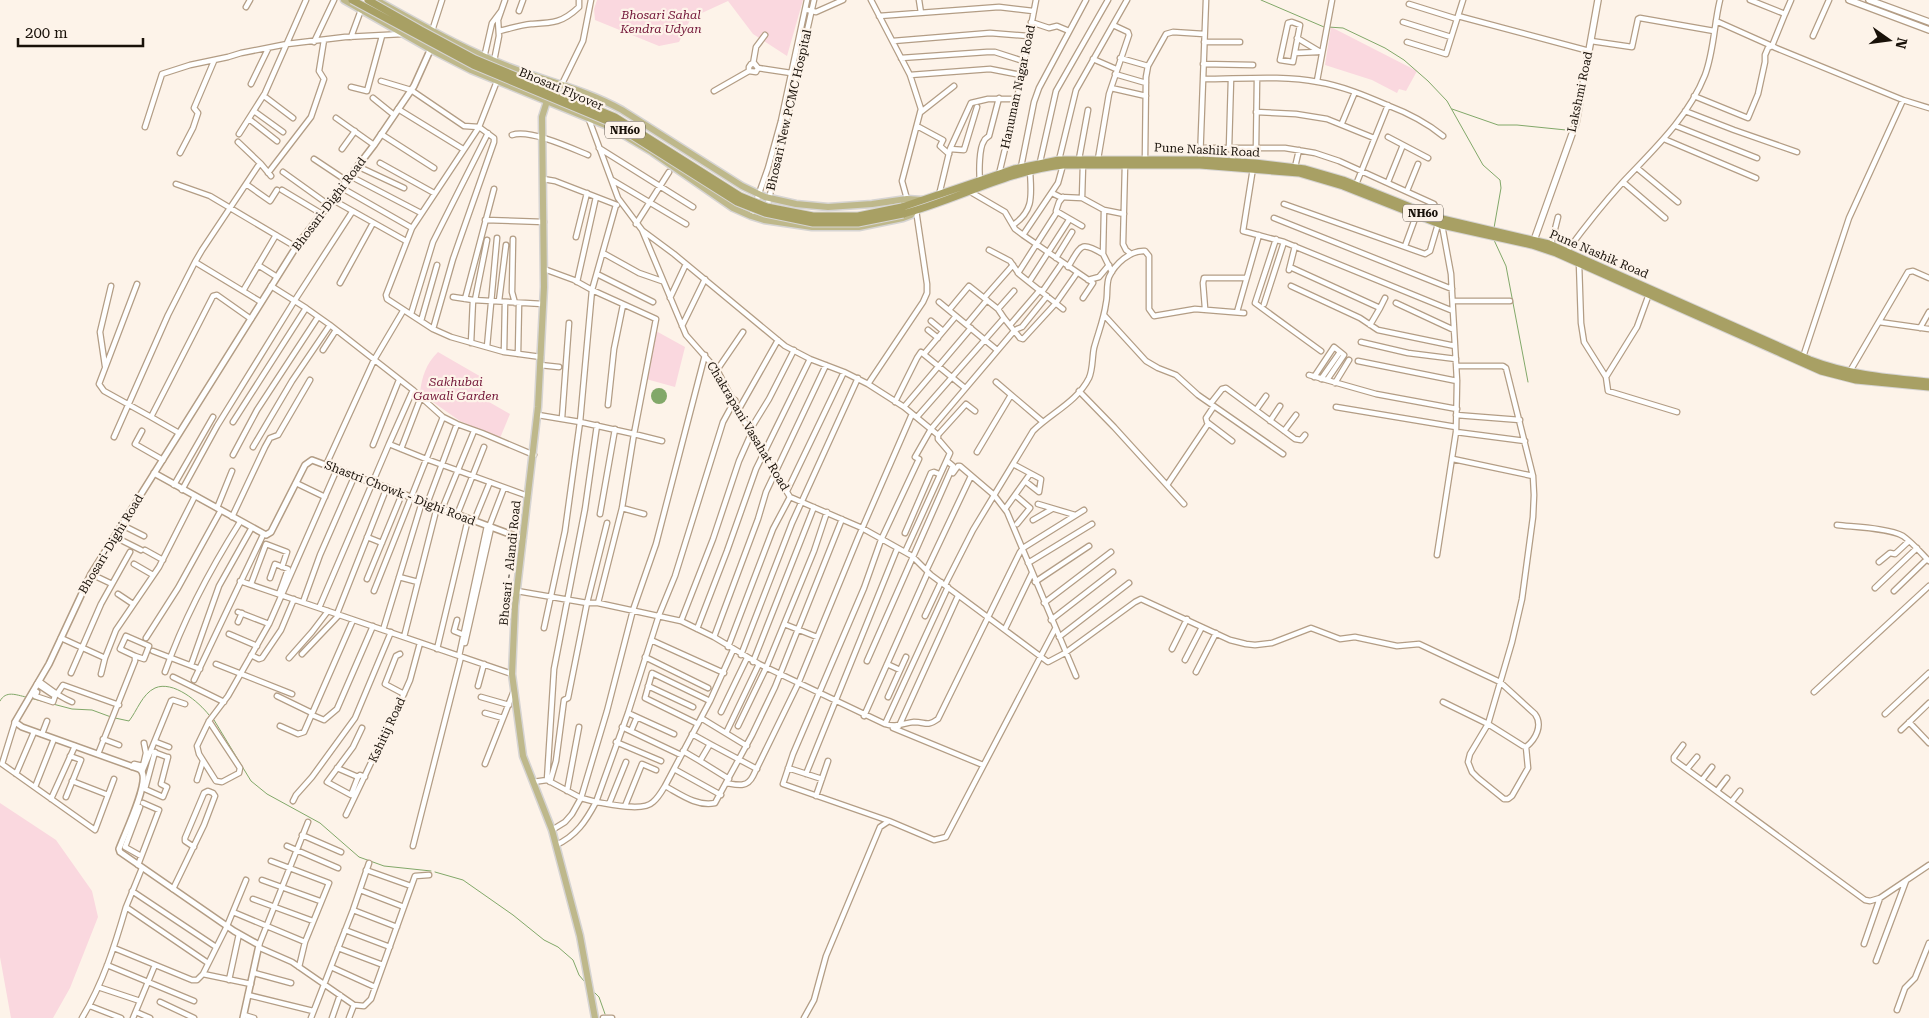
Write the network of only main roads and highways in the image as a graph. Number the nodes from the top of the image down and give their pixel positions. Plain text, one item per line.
1 (344, 0) edge
2 (352, 0) edge
3 (368, 0) edge
4 (376, 0) edge
5 (1598, 0) edge
6 (1849, 0) edge
7 (1869, 0) edge
8 (1929, 22) edge
9 (1929, 30) edge
10 (547, 101) junction
11 (684, 150) junction
12 (1061, 162) junction
13 (1081, 162) junction
14 (1200, 162) junction
15 (671, 170) junction
16 (1355, 188) junction
17 (925, 200) junction
18 (902, 210) junction
19 (915, 210) junction
20 (1439, 222) junction
21 (1533, 242) junction
22 (1929, 382) edge
23 (1929, 388) edge
24 (595, 1018) edge

1 - 10 main road
2 - 18 highway, Bhosari Flyover / NH60, bridge
3 - 18 highway, Bhosari Flyover / NH60, bridge
4 - 11 main road
5 - 21 main road, Lakshmi Road
6 - 9 main road
7 - 8 main road
10 - 15 main road
10 - 24 main road, Bhosari - Alandi Road
11 - 15 main road
11 - 17 main road
12 - 13 highway, Pune Nashik Road / NH60
12 - 17 highway, Pune Nashik Road / NH60
12 - 19 highway, Pune Nashik Road / NH60
13 - 14 highway, Pune Nashik Road / NH60
13 - 14 highway, Pune Nashik Road / NH60
14 - 16 highway, Pune Nashik Road / NH60
14 - 16 highway, Pune Nashik Road / NH60
15 - 19 main road
16 - 20 highway, Pune Nashik Road / NH60
16 - 20 highway, Pune Nashik Road / NH60
17 - 18 highway, Pune Nashik Road / NH60
18 - 19 highway, Pune Nashik Road / NH60
20 - 21 highway, Pune Nashik Road / NH60
21 - 22 highway, Pune Nashik Road / NH60
21 - 23 highway, Pune Nashik Road / NH60

